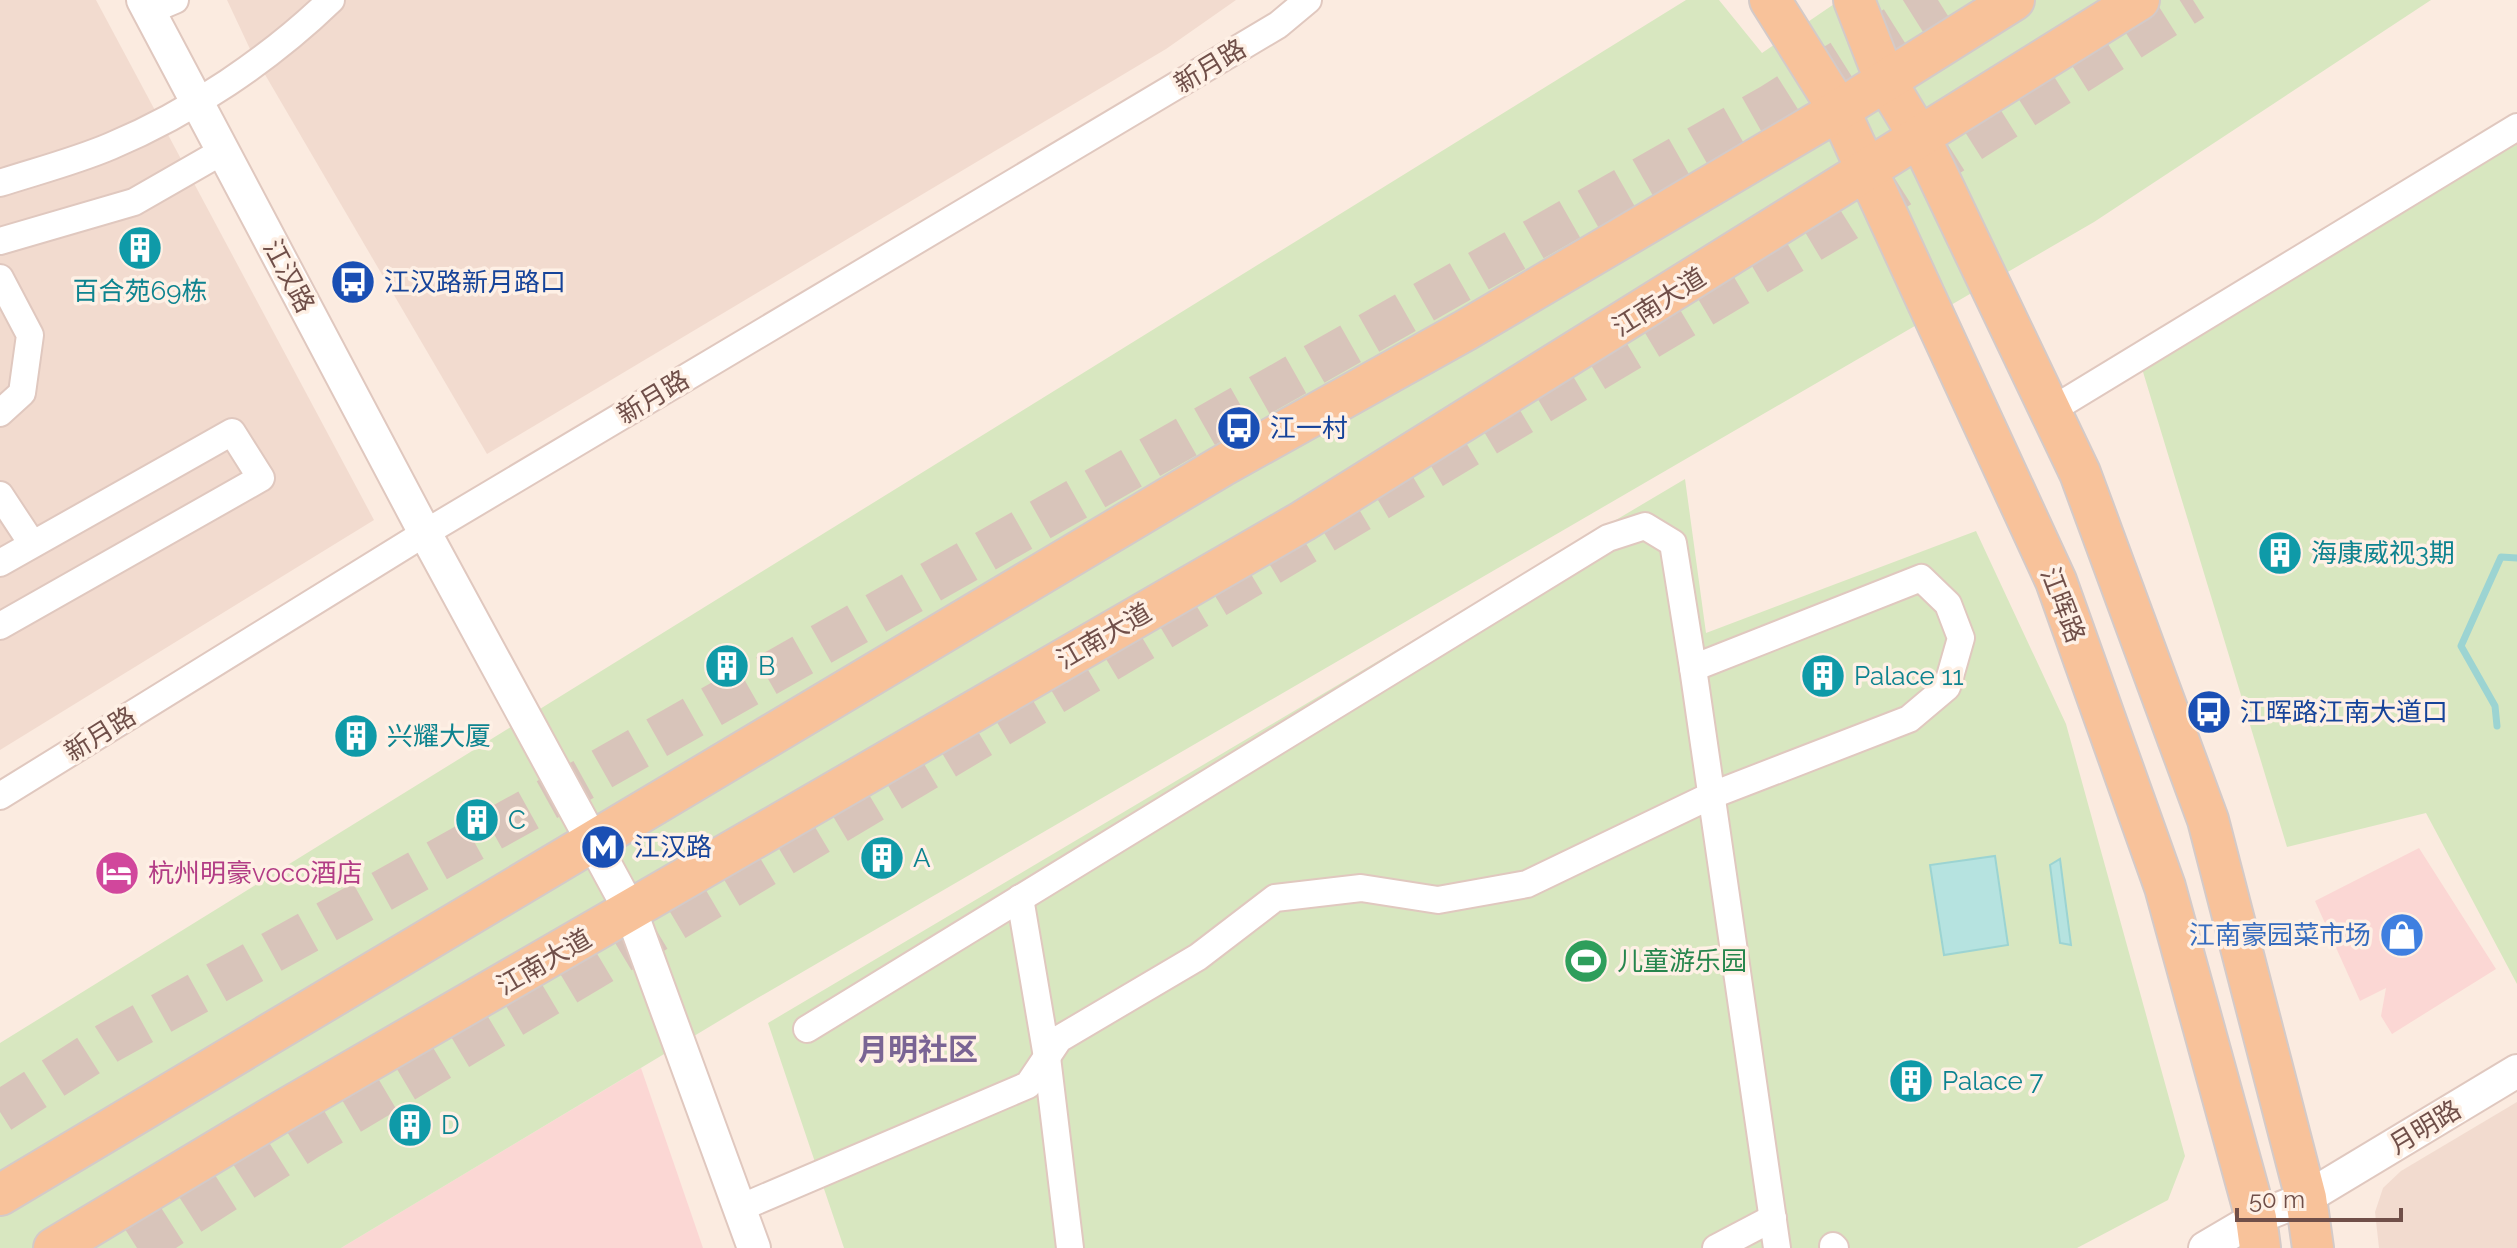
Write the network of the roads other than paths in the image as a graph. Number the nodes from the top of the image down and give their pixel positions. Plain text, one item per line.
1 (331, 0) edge
2 (1308, 0) edge
3 (1770, 0) edge
4 (1854, 0) edge
5 (2014, 0) edge
6 (2139, 0) edge
7 (156, 4) edge
8 (1885, 80) junction
9 (197, 101) junction
10 (1839, 110) junction
11 (2517, 127) edge
12 (1920, 138) junction
13 (223, 151) junction
14 (1865, 174) junction
15 (0, 183) edge
16 (0, 241) edge
17 (0, 278) edge
18 (2050, 411) junction
19 (0, 413) edge
20 (0, 495) edge
21 (425, 533) junction
22 (31, 542) junction
23 (0, 563) edge
24 (0, 626) edge
25 (1693, 668) junction
26 (0, 796) edge
27 (1710, 796) junction
28 (593, 843) junction
29 (1020, 898) junction
30 (631, 912) junction
31 (807, 1029) dead end
32 (1047, 1057) junction
33 (2517, 1071) edge
34 (0, 1195) edge
35 (2306, 1198) junction
36 (740, 1208) junction
37 (1773, 1218) junction
38 (2258, 1233) edge
39 (54, 1248) edge
40 (754, 1248) edge
41 (1070, 1248) edge
42 (1716, 1248) edge
43 (1777, 1248) edge
44 (2205, 1248) edge
45 (2313, 1248) edge

1 - 9 street
2 - 21 street, 新月路
3 - 10 main road, 江晖路
4 - 8 main road
5 - 8 main road
6 - 12 main road, 江南大道
7 - 9 street, 江汉路
8 - 10 main road
8 - 12 main road
9 - 13 street, 江汉路
9 - 15 street
10 - 14 main road, 江晖路
10 - 28 main road
11 - 18 street
12 - 14 main road, 江南大道
12 - 18 main road
13 - 16 street
13 - 21 street, 江汉路
14 - 30 main road, 江南大道
14 - 38 main road, 江晖路
17 - 19 street
18 - 35 main road
20 - 22 street
21 - 26 street, 新月路
21 - 28 street, 江汉路
22 - 23 street
22 - 24 street
25 - 27 street
25 - 27 street
25 - 29 street
27 - 32 street
27 - 37 street
28 - 30 street, 江汉路
28 - 34 main road
29 - 31 street
29 - 32 street
30 - 36 street, 江汉路
30 - 39 main road, 江南大道
32 - 36 street
32 - 41 street
33 - 35 street, 月明路
35 - 38 street, 月明路
35 - 45 main road
36 - 40 street, 江汉路
37 - 42 street
37 - 43 street
38 - 44 street, 月明路

